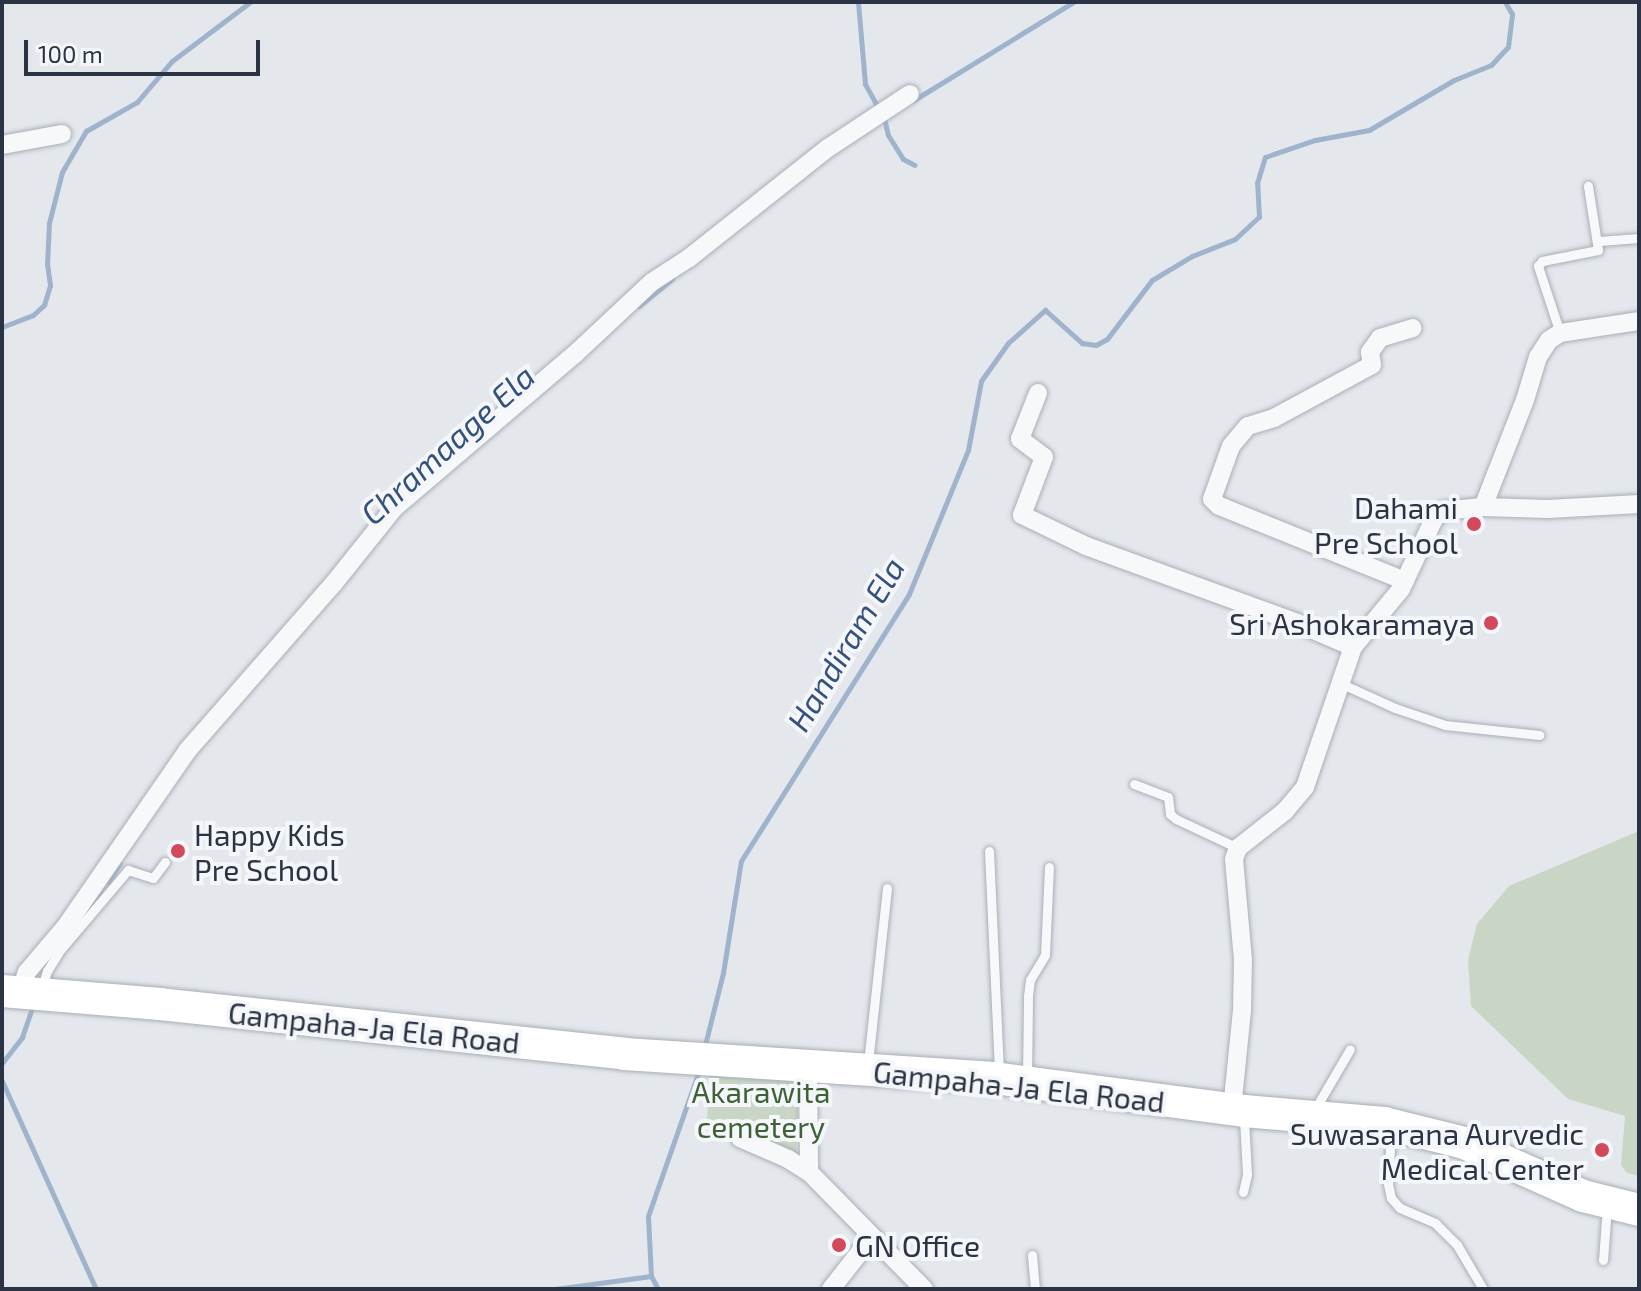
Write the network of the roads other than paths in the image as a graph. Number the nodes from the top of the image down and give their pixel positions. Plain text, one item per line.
1 (910, 94) dead end
2 (62, 134) dead end
3 (2, 145) edge
4 (1588, 186) dead end
5 (1639, 238) edge
6 (1599, 241) junction
7 (1639, 321) edge
8 (1412, 328) dead end
9 (1560, 333) junction
10 (1038, 393) dead end
11 (1639, 504) edge
12 (1483, 507) junction
13 (1405, 581) junction
14 (1353, 647) junction
15 (1340, 683) junction
16 (1539, 735) dead end
17 (1134, 784) dead end
18 (1238, 848) junction
19 (989, 851) dead end
20 (165, 862) dead end
21 (1049, 867) dead end
22 (887, 888) dead end
23 (22, 993) edge
24 (1350, 1049) dead end
25 (808, 1069) junction
26 (867, 1071) junction
27 (1013, 1080) junction
28 (1238, 1110) junction
29 (1311, 1116) junction
30 (1392, 1124) junction
31 (740, 1138) dead end
32 (809, 1172) junction
33 (1243, 1192) dead end
34 (1607, 1204) junction
35 (1639, 1210) edge
36 (871, 1238) junction
37 (1032, 1255) dead end
38 (1603, 1260) dead end
39 (916, 1286) edge
40 (831, 1289) edge
41 (1035, 1289) edge
42 (1483, 1289) edge

1 - 23 street
2 - 3 street
4 - 6 lane
5 - 6 lane
6 - 9 lane
7 - 9 street
8 - 13 street
9 - 12 street
10 - 14 street
11 - 12 street
12 - 13 street
13 - 14 street
14 - 15 street
15 - 16 lane
15 - 18 street
17 - 18 lane
18 - 28 street
19 - 27 lane
20 - 23 lane
21 - 27 lane
22 - 26 lane
23 - 25 highway, Gampaha-Ja Ela Road
24 - 29 lane
25 - 26 highway, Gampaha-Ja Ela Road
25 - 32 street
26 - 27 highway, Gampaha-Ja Ela Road
27 - 28 highway, Gampaha-Ja Ela Road
28 - 29 highway, Gampaha-Ja Ela Road
28 - 33 lane
29 - 30 highway, Gampaha-Ja Ela Road
30 - 34 highway, Gampaha-Ja Ela Road
30 - 42 lane
31 - 32 street
32 - 36 street
34 - 35 highway, Gampaha-Ja Ela Road
34 - 38 lane
36 - 39 street
36 - 40 street
37 - 41 lane

